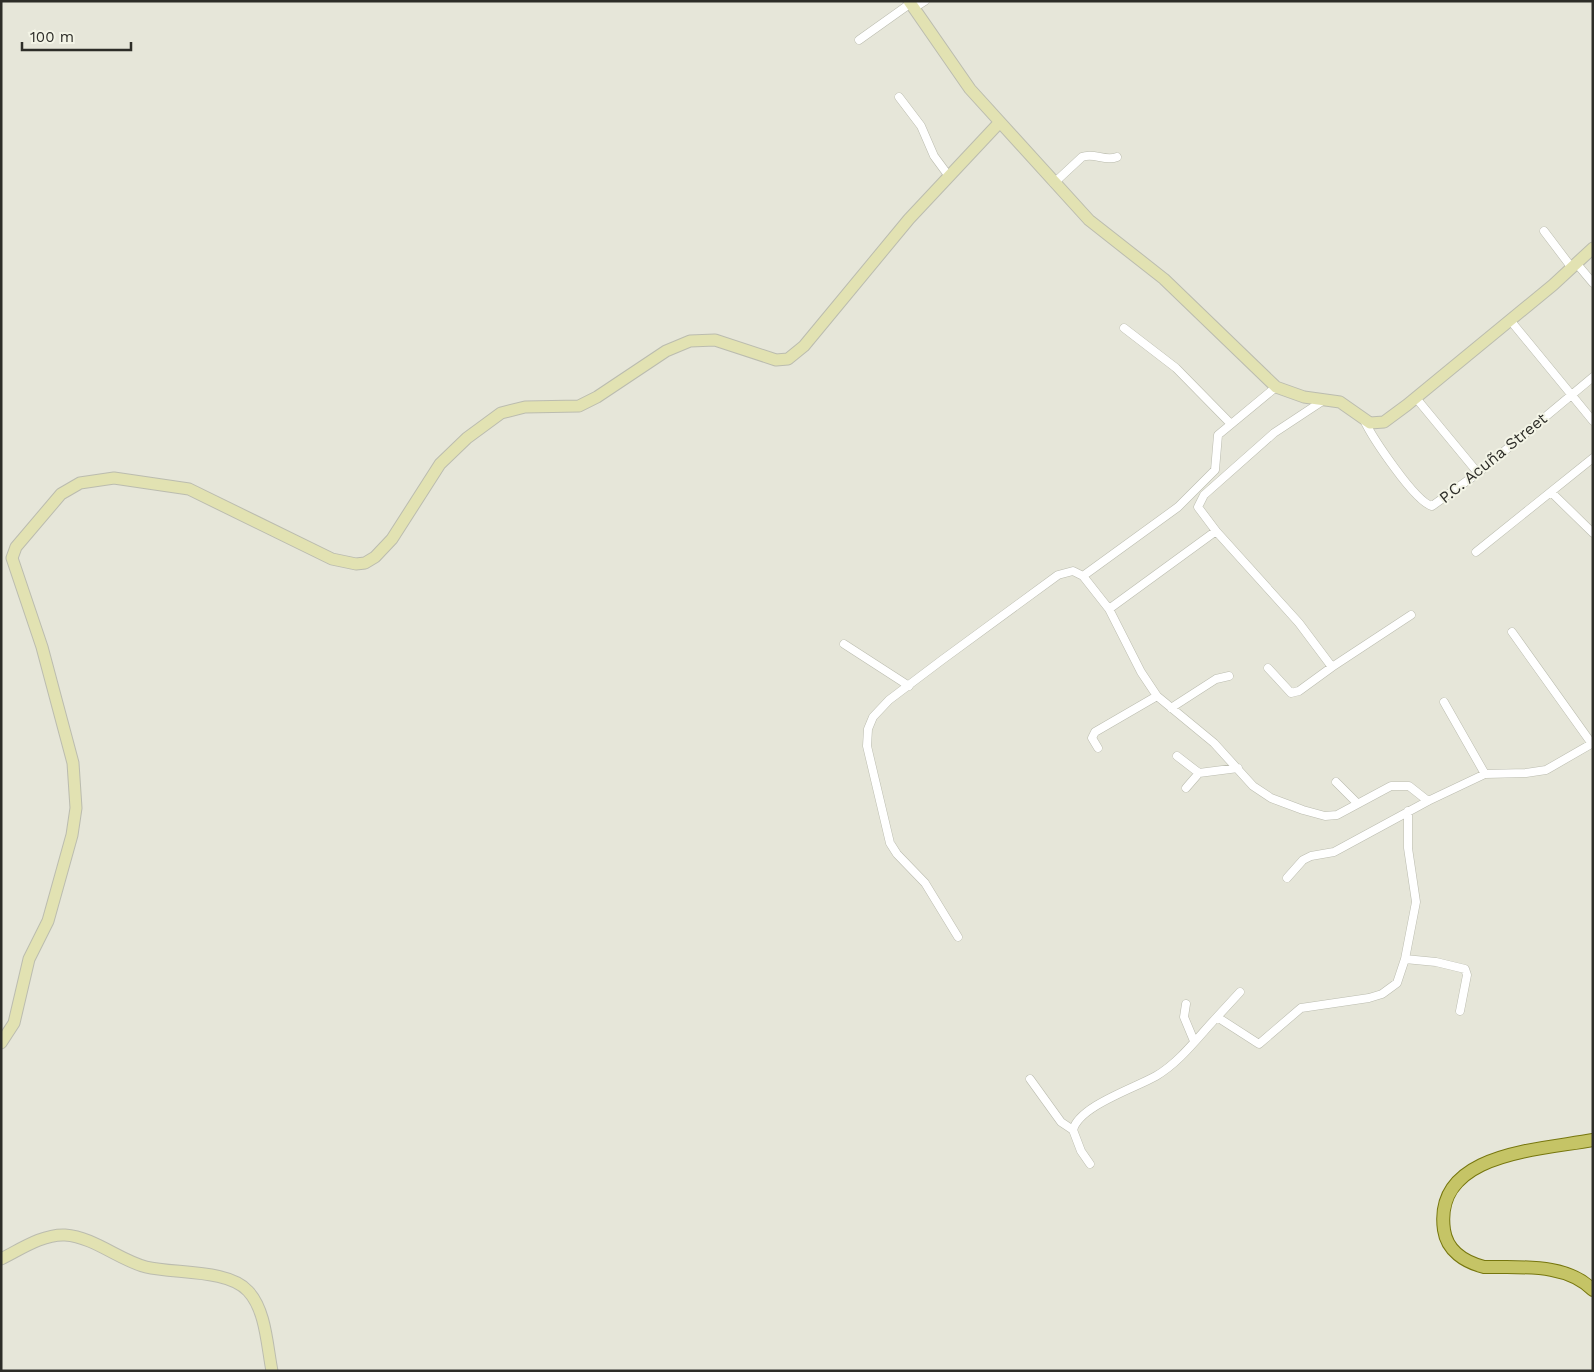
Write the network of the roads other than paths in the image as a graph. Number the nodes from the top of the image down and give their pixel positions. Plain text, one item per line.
1 (925, 1) edge
2 (911, 4) edge
3 (859, 40) dead end
4 (899, 98) dead end
5 (999, 123) junction
6 (1116, 156) dead end
7 (948, 175) junction
8 (1054, 183) junction
9 (1544, 231) dead end
10 (1593, 248) edge
11 (1575, 266) junction
12 (1593, 283) edge
13 (1510, 320) junction
14 (1124, 328) dead end
15 (1593, 377) edge
16 (1276, 387) junction
17 (1572, 394) junction
18 (1416, 398) junction
19 (1324, 400) junction
20 (1364, 420) junction
21 (1593, 421) edge
22 (1231, 424) junction
23 (1593, 458) edge
24 (1478, 473) junction
25 (1551, 492) junction
26 (1216, 531) junction
27 (1593, 533) edge
28 (1476, 552) dead end
29 (1083, 576) junction
30 (1109, 609) junction
31 (1411, 615) dead end
32 (1512, 632) dead end
33 (844, 644) dead end
34 (1332, 667) junction
35 (1268, 668) dead end
36 (1229, 676) dead end
37 (909, 686) junction
38 (1157, 696) junction
39 (1444, 702) dead end
40 (1171, 708) junction
41 (1592, 744) edge
42 (1098, 748) dead end
43 (1177, 756) dead end
44 (1238, 768) junction
45 (1199, 773) junction
46 (1485, 774) junction
47 (1336, 782) dead end
48 (1186, 788) dead end
49 (1428, 800) junction
50 (1357, 802) junction
51 (1408, 811) junction
52 (1287, 878) dead end
53 (958, 937) dead end
54 (1406, 959) junction
55 (1240, 992) dead end
56 (1186, 1004) dead end
57 (1460, 1012) dead end
58 (1217, 1017) junction
59 (1194, 1041) junction
60 (1, 1043) edge
61 (1030, 1079) dead end
62 (1073, 1130) junction
63 (1593, 1140) edge
64 (1090, 1164) dead end
65 (1, 1259) edge
66 (1593, 1290) edge
67 (272, 1371) edge

1 - 2 street
2 - 3 street
2 - 5 street
4 - 7 street
5 - 7 street
5 - 8 street
6 - 8 street
7 - 60 street
8 - 16 street
9 - 11 street
10 - 11 street
11 - 12 street
11 - 13 street
13 - 17 street
13 - 18 street
14 - 22 street
15 - 17 street, P.C. Acuña Street
16 - 19 street
16 - 22 street
17 - 21 street
17 - 24 street, P.C. Acuña Street
18 - 20 street
18 - 24 street
19 - 20 street
19 - 26 street
20 - 24 street, P.C. Acuña Street
22 - 29 street
23 - 25 street
25 - 27 street
25 - 28 street
26 - 30 street
26 - 34 street
29 - 30 street
29 - 37 street
30 - 38 street
31 - 34 street
32 - 41 street
33 - 37 street
34 - 35 street
36 - 40 street
37 - 53 street
38 - 40 street
38 - 42 street
39 - 46 street
40 - 44 street
41 - 46 street
43 - 45 street
44 - 45 street
44 - 50 street
45 - 48 street
46 - 49 street
47 - 50 street
49 - 50 street
49 - 51 street
51 - 52 street
51 - 54 street
54 - 57 street
54 - 58 street
55 - 58 street
56 - 59 street
58 - 59 street
59 - 62 street
61 - 62 street
62 - 64 street
63 - 66 main road
65 - 67 street

